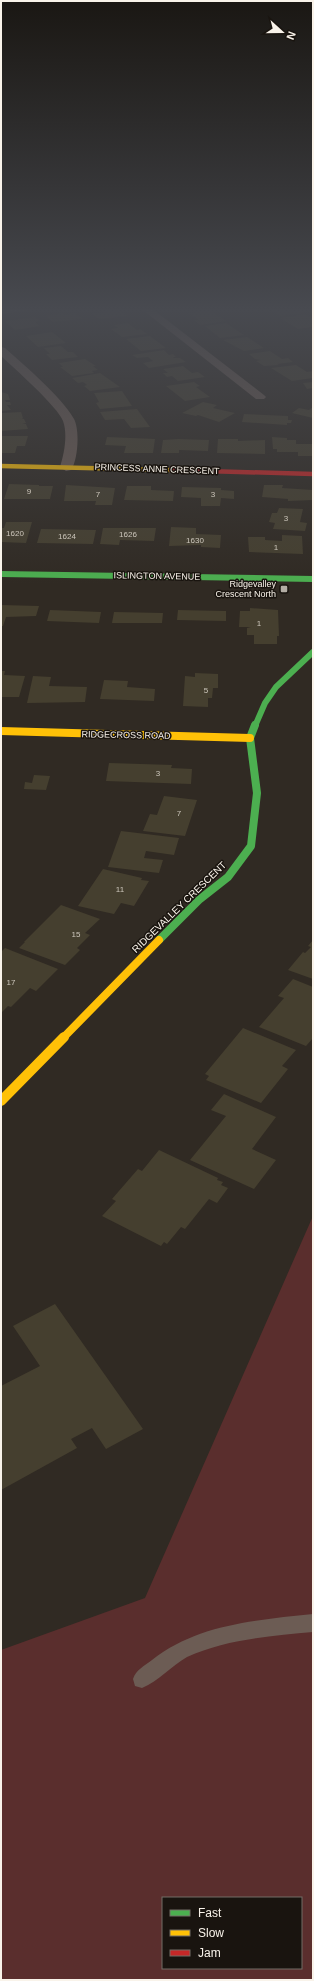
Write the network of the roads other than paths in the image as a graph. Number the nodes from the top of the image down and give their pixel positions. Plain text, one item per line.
1 (52, 399) edge
2 (1, 466) edge
3 (66, 467) junction
4 (313, 474) edge
5 (1, 574) edge
6 (313, 579) edge
7 (313, 652) edge
8 (1, 731) edge
9 (250, 738) junction
10 (1, 1101) edge
11 (313, 1623) edge
12 (142, 1679) dead end

1 - 3 street
2 - 3 street, PRINCESS ANNE CRESCENT
3 - 4 street, PRINCESS ANNE CRESCENT
5 - 6 street, ISLINGTON AVENUE
7 - 9 street
8 - 9 street, RIDGECROSS ROAD
9 - 10 street, RIDGEVALLEY CRESCENT
11 - 12 lane

